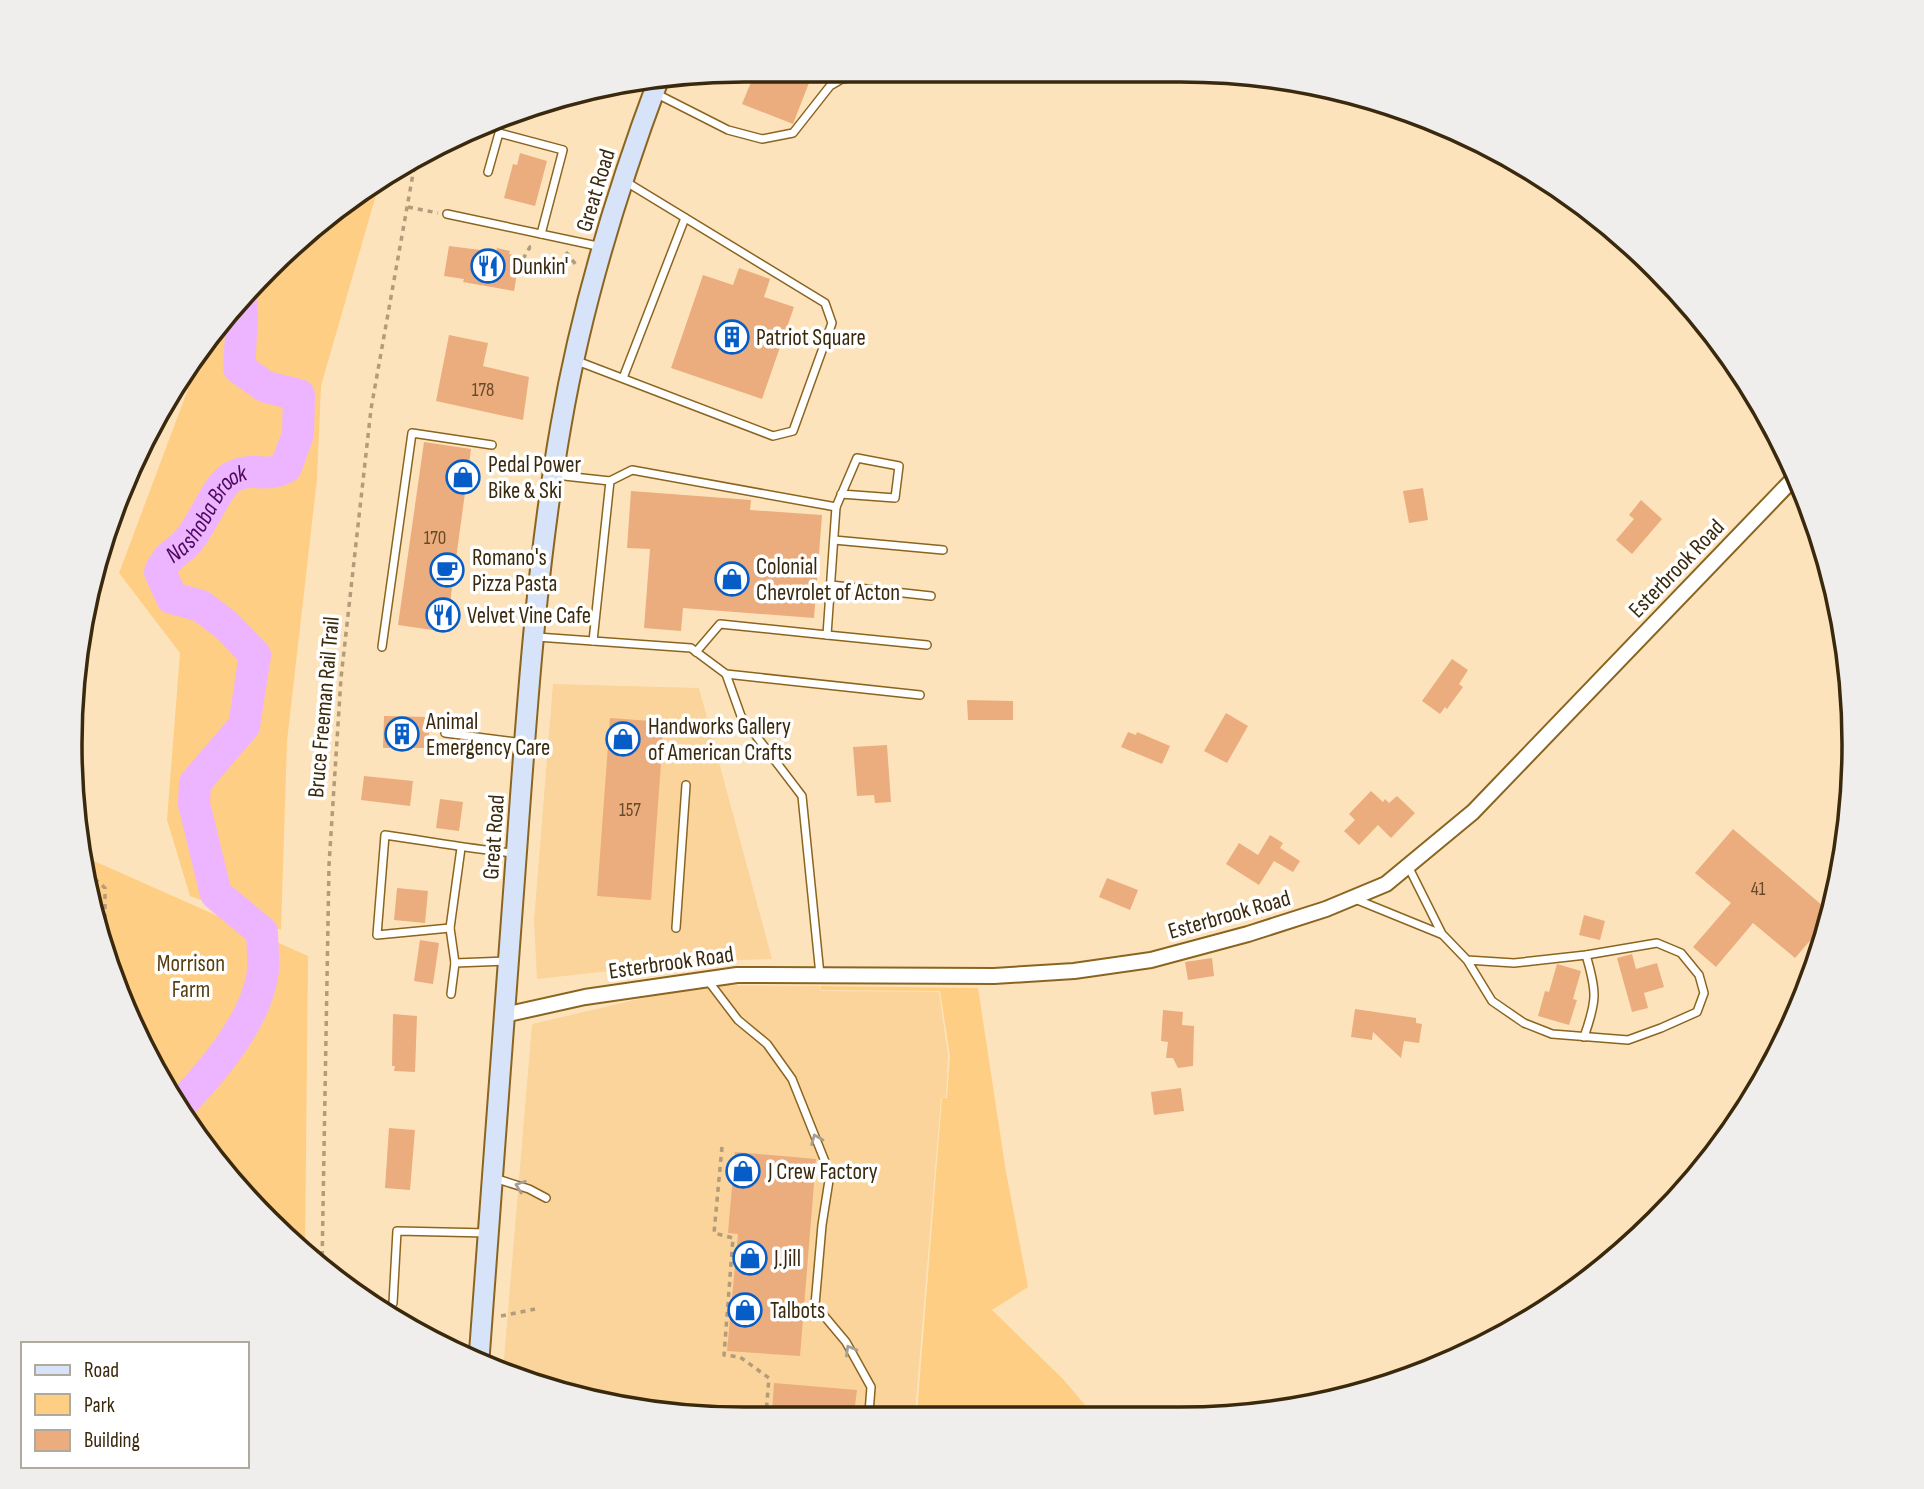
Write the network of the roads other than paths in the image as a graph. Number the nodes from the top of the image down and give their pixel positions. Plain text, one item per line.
1 (837, 82) edge
2 (660, 88) edge
3 (655, 89) edge
4 (488, 172) dead end
5 (623, 180) junction
6 (447, 215) road end
7 (685, 218) junction
8 (541, 234) junction
9 (603, 247) junction
10 (574, 360) junction
11 (623, 379) junction
12 (492, 446) dead end
13 (553, 475) junction
14 (610, 481) junction
15 (1788, 485) edge
16 (841, 494) junction
17 (836, 507) junction
18 (834, 540) junction
19 (943, 550) dead end
20 (831, 585) junction
21 (931, 596) dead end
22 (827, 635) junction
23 (535, 637) junction
24 (593, 641) junction
25 (927, 645) dead end
26 (382, 647) dead end
27 (696, 652) junction
28 (726, 674) junction
29 (920, 695) dead end
30 (445, 733) dead end
31 (525, 743) junction
32 (686, 785) dead end
33 (461, 848) junction
34 (516, 853) junction
35 (1408, 865) junction
36 (1352, 898) junction
37 (450, 928) junction
38 (676, 928) dead end
39 (1442, 934) junction
40 (1586, 955) junction
41 (1467, 960) junction
42 (508, 961) junction
43 (455, 963) junction
44 (820, 976) junction
45 (706, 978) junction
46 (451, 995) dead end
47 (505, 1015) junction
48 (1584, 1037) junction
49 (493, 1178) junction
50 (546, 1198) dead end
51 (489, 1233) junction
52 (393, 1303) dead end
53 (480, 1351) edge
54 (869, 1407) edge

1 - 2 lane
3 - 5 main road, Great Road
4 - 8 lane
5 - 7 lane
5 - 9 main road, Great Road
6 - 8 lane
7 - 11 lane
7 - 11 lane
8 - 9 lane
9 - 10 main road, Great Road
10 - 11 lane
10 - 13 main road, Great Road
12 - 26 lane
13 - 14 lane
13 - 23 main road, Great Road
14 - 17 lane
14 - 24 lane
15 - 35 street, Esterbrook Road
16 - 16 lane
16 - 17 lane
17 - 18 lane
18 - 19 lane
18 - 20 lane
20 - 21 lane
20 - 22 lane
22 - 25 lane
22 - 27 lane
23 - 24 lane
23 - 31 main road, Great Road
24 - 27 lane
27 - 28 lane
28 - 29 lane
28 - 44 lane
30 - 31 lane
31 - 34 main road, Great Road
32 - 38 lane
33 - 34 lane
33 - 37 lane
33 - 37 lane
34 - 42 main road, Great Road
35 - 36 street, Esterbrook Road
35 - 39 lane
36 - 39 lane
36 - 44 street, Esterbrook Road
37 - 43 lane
39 - 41 lane
40 - 41 lane
40 - 48 lane
40 - 48 lane
41 - 48 lane
42 - 43 lane
42 - 47 main road, Great Road
43 - 46 lane
44 - 45 street, Esterbrook Road
45 - 47 street, Esterbrook Road
54 -> 45 lane
47 - 49 main road, Great Road
50 -> 49 lane
49 - 51 main road, Great Road
51 - 52 lane
51 - 53 main road, Great Road

